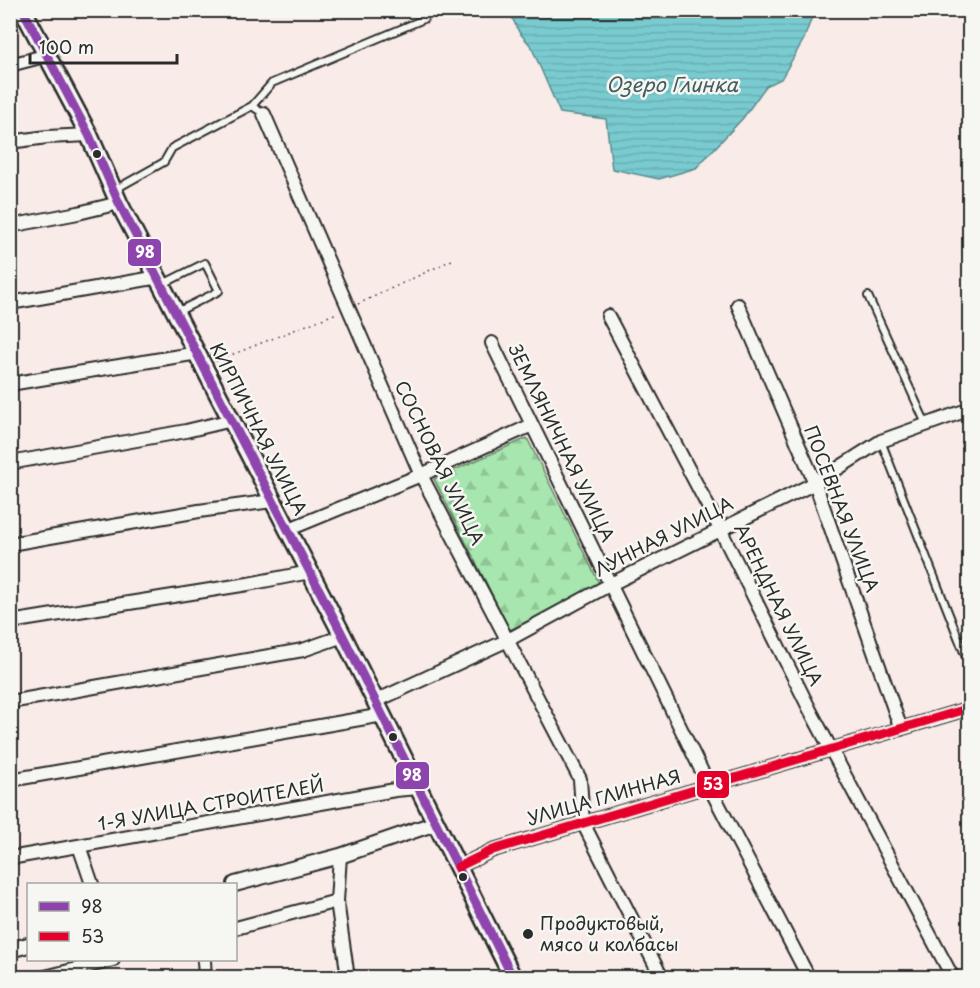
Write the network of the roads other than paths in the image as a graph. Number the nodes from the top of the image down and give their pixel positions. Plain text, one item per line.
1 (22, 10) edge
2 (424, 19) dead end
3 (48, 55) junction
4 (10, 65) edge
5 (252, 106) junction
6 (264, 114) joint
7 (89, 135) junction
8 (10, 142) edge
9 (116, 197) junction
10 (10, 226) edge
11 (160, 281) junction
12 (868, 296) dead end
13 (10, 303) edge
14 (738, 305) dead end
15 (177, 312) junction
16 (608, 316) dead end
17 (492, 343) dead end
18 (201, 359) junction
19 (10, 384) edge
20 (969, 409) edge
21 (232, 420) junction
22 (532, 424) junction
23 (926, 425) junction
24 (881, 441) junction
25 (10, 463) edge
26 (421, 475) junction
27 (815, 483) junction
28 (272, 501) junction
29 (720, 529) junction
30 (287, 530) junction
31 (10, 544) edge
32 (310, 572) junction
33 (611, 584) junction
34 (10, 622) edge
35 (343, 636) junction
36 (508, 640) junction
37 (965, 655) dead end
38 (10, 702) edge
39 (379, 708) junction
40 (969, 709) edge
41 (901, 729) junction
42 (832, 750) junction
43 (10, 780) edge
44 (709, 786) junction
45 (418, 788) junction
46 (436, 823) junction
47 (583, 823) junction
48 (79, 846) junction
49 (340, 856) junction
50 (10, 858) edge
51 (458, 867) junction
52 (91, 883) edge
53 (237, 884) edge
54 (338, 901) junction
55 (237, 928) edge
56 (27, 945) edge
57 (10, 950) edge
58 (109, 961) edge
59 (204, 961) edge
60 (41, 978) edge
61 (206, 978) edge
62 (348, 978) edge
63 (513, 978) edge
64 (663, 978) edge
65 (808, 978) edge
66 (953, 978) edge

1 - 3 main road, КИРПИЧНАЯ УЛИЦА
2 - 5 lane
3 - 4 street
3 - 7 main road, КИРПИЧНАЯ УЛИЦА
5 - 6 lane
5 - 9 lane
6 - 26 street, СОСНОВАЯ УЛИЦА
7 - 8 street
7 - 9 main road, КИРПИЧНАЯ УЛИЦА
9 - 10 street
9 - 11 main road, КИРПИЧНАЯ УЛИЦА
11 - 13 street
11 - 15 main road, КИРПИЧНАЯ УЛИЦА
11 - 15 lane
12 - 23 lane
14 - 27 street, ПОСЕВНАЯ УЛИЦА
15 - 18 main road, КИРПИЧНАЯ УЛИЦА
16 - 29 street, АРЕНДНАЯ УЛИЦА
17 - 22 street, ЗЕМЛЯНИЧНАЯ УЛИЦА
18 - 19 street
18 - 21 main road, КИРПИЧНАЯ УЛИЦА
20 - 23 street, ЛУННАЯ УЛИЦА
21 - 25 street
21 - 28 main road, КИРПИЧНАЯ УЛИЦА
22 - 26 street
22 - 33 street, ЗЕМЛЯНИЧНАЯ УЛИЦА
23 - 24 street, ЛУННАЯ УЛИЦА
24 - 27 street, ЛУННАЯ УЛИЦА
24 - 37 lane
26 - 30 street
26 - 36 street, СОСНОВАЯ УЛИЦА
27 - 29 street, ЛУННАЯ УЛИЦА
27 - 41 street, ПОСЕВНАЯ УЛИЦА
28 - 30 main road, КИРПИЧНАЯ УЛИЦА
28 - 31 street
29 - 33 street, ЛУННАЯ УЛИЦА
29 - 42 street, АРЕНДНАЯ УЛИЦА
30 - 32 main road, КИРПИЧНАЯ УЛИЦА
32 - 34 street
32 - 35 main road, КИРПИЧНАЯ УЛИЦА
33 - 36 street, ЛУННАЯ УЛИЦА
33 - 44 street, ЗЕМЛЯНИЧНАЯ УЛИЦА
35 - 38 street
35 - 39 main road, КИРПИЧНАЯ УЛИЦА
36 - 39 street, ЛУННАЯ УЛИЦА
36 - 47 street, СОСНОВАЯ УЛИЦА
39 - 43 street, ЛУННАЯ УЛИЦА
39 - 45 main road, КИРПИЧНАЯ УЛИЦА
40 - 41 street, УЛИЦА ГЛИННАЯ
41 - 42 street, УЛИЦА ГЛИННАЯ
42 - 44 street, УЛИЦА ГЛИННАЯ
42 - 66 street, АРЕНДНАЯ УЛИЦА
44 - 47 street, УЛИЦА ГЛИННАЯ
44 - 65 street, ЗЕМЛЯНИЧНАЯ УЛИЦА
45 - 46 main road, КИРПИЧНАЯ УЛИЦА
45 - 48 street, 1-Я УЛИЦА СТРОИТЕЛЕЙ
46 - 49 street
46 - 51 main road, КИРПИЧНАЯ УЛИЦА
47 - 51 street, УЛИЦА ГЛИННАЯ
47 - 64 street
48 - 50 street, 1-Я УЛИЦА СТРОИТЕЛЕЙ
48 - 52 street
49 - 53 street
49 - 54 street
51 - 63 main road, КИРПИЧНАЯ УЛИЦА
54 - 55 street
54 - 62 street
56 - 57 street
58 - 60 street
59 - 61 street

